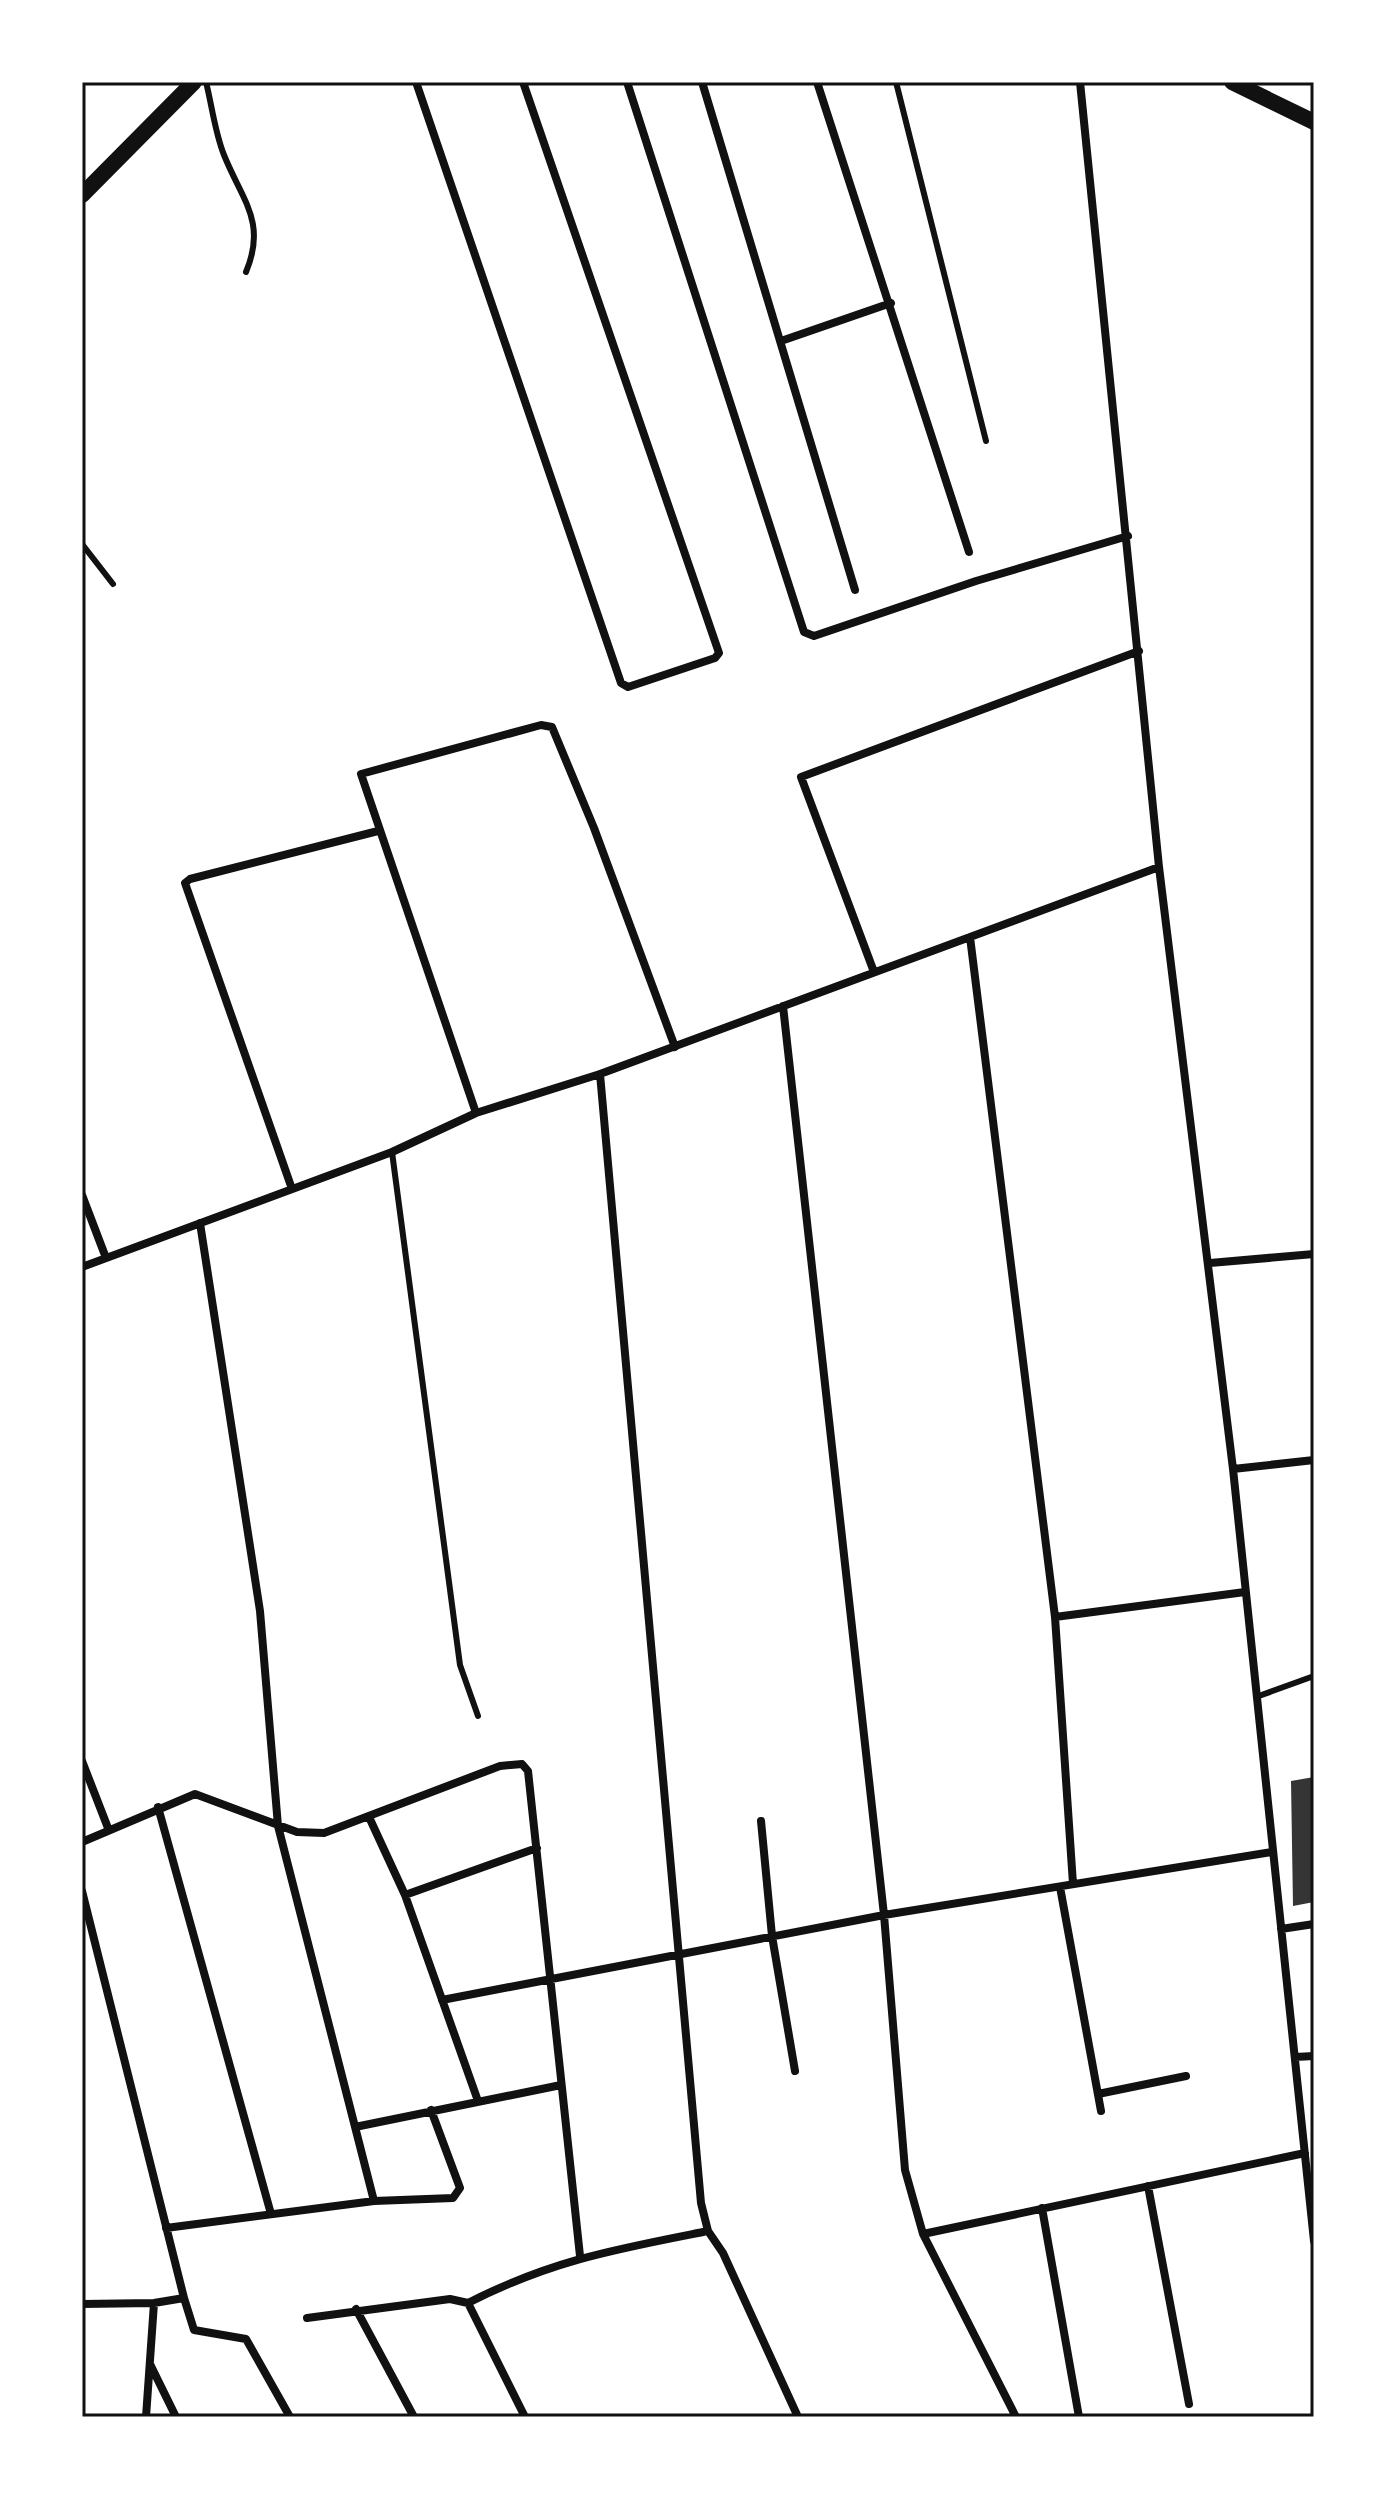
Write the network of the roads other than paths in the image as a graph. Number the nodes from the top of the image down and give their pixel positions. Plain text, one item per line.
1 (194, 82) edge
2 (206, 82) edge
3 (416, 82) edge
4 (523, 82) edge
5 (627, 82) edge
6 (702, 82) edge
7 (817, 82) edge
8 (896, 82) edge
9 (1080, 82) edge
10 (1232, 82) edge
11 (1314, 122) edge
12 (82, 195) edge
13 (246, 272) dead end
14 (891, 303) junction
15 (781, 341) junction
16 (986, 441) dead end
17 (1128, 536) junction
18 (82, 544) edge
19 (969, 552) dead end
20 (113, 584) dead end
21 (855, 590) dead end
22 (1139, 651) junction
23 (378, 831) junction
24 (1159, 867) junction
25 (970, 937) junction
26 (874, 972) junction
27 (783, 1006) junction
28 (675, 1047) junction
29 (600, 1074) junction
30 (476, 1113) junction
31 (392, 1152) junction
32 (292, 1189) junction
33 (82, 1195) edge
34 (200, 1223) junction
35 (1314, 1254) edge
36 (106, 1258) junction
37 (1210, 1263) junction
38 (82, 1267) edge
39 (1314, 1460) edge
40 (1233, 1469) junction
41 (1245, 1592) junction
42 (1055, 1617) junction
43 (1314, 1676) edge
44 (1256, 1697) junction
45 (478, 1716) dead end
46 (82, 1761) edge
47 (158, 1807) junction
48 (369, 1817) junction
49 (761, 1821) dead end
50 (278, 1826) junction
51 (108, 1828) junction
52 (82, 1842) edge
53 (537, 1848) junction
54 (1272, 1852) junction
55 (1073, 1884) junction
56 (1060, 1887) junction
57 (82, 1891) edge
58 (405, 1895) junction
59 (884, 1915) junction
60 (1314, 1924) edge
61 (1281, 1929) junction
62 (772, 1936) junction
63 (680, 1955) junction
64 (551, 1981) junction
65 (442, 2000) junction
66 (1314, 2056) edge
67 (1295, 2057) junction
68 (795, 2071) dead end
69 (1186, 2076) dead end
70 (561, 2085) junction
71 (1098, 2094) junction
72 (478, 2101) junction
73 (431, 2110) junction
74 (1101, 2111) dead end
75 (1314, 2125) edge
76 (355, 2127) junction
77 (1303, 2127) junction
78 (1305, 2153) junction
79 (1148, 2186) junction
80 (374, 2201) junction
81 (1042, 2208) junction
82 (271, 2214) junction
83 (166, 2228) junction
84 (708, 2231) junction
85 (923, 2234) junction
86 (1314, 2241) edge
87 (580, 2256) junction
88 (184, 2298) junction
89 (154, 2303) junction
90 (468, 2303) junction
91 (82, 2304) edge
92 (356, 2309) junction
93 (307, 2318) dead end
94 (149, 2364) junction
95 (1189, 2404) dead end
96 (146, 2417) edge
97 (176, 2417) edge
98 (290, 2417) edge
99 (414, 2417) edge
100 (525, 2417) edge
101 (798, 2417) edge
102 (1016, 2417) edge
103 (1079, 2417) edge

1 - 12 main road
2 - 13 lane
3 - 4 street
5 - 17 street
6 - 15 street
7 - 14 street
8 - 16 lane
9 - 17 street
10 - 11 main road
14 - 15 street
14 - 19 street
15 - 21 street
17 - 22 street
18 - 20 lane
22 - 24 street
22 - 26 street
23 - 28 street
23 - 30 street
23 - 32 street
24 - 25 street
24 - 37 street
25 - 26 street
25 - 42 street
26 - 27 street
27 - 28 street
27 - 59 street
28 - 29 street
29 - 30 street
29 - 63 street
30 - 31 street
31 - 32 street
31 - 45 lane
32 - 34 street
33 - 36 street
34 - 36 street
34 - 50 street
35 - 37 street
36 - 38 street
37 - 40 street
39 - 40 street
40 - 41 street
41 - 42 street
41 - 44 street
42 - 55 street
43 - 44 lane
44 - 54 street
46 - 51 street
47 - 50 street
47 - 51 street
47 - 82 street
48 - 50 street
48 - 53 street
48 - 58 street
49 - 62 street
50 - 76 street
51 - 52 street
53 - 58 street
53 - 64 street
54 - 55 street
54 - 61 street
55 - 56 street
56 - 59 street
56 - 71 street
57 - 83 street
58 - 65 street
59 - 62 street
59 - 85 street
60 - 61 street
61 - 67 street
62 - 63 street
62 - 68 street
63 - 64 street
63 - 84 street
64 - 65 street
64 - 70 street
65 - 72 street
66 - 67 street
67 - 77 street
69 - 71 street
70 - 72 street
70 - 87 street
71 - 74 street
72 - 73 street
73 - 76 street
73 - 80 street
75 - 77 street
76 - 80 street
77 - 78 street
78 - 79 street
78 - 86 street
79 - 81 street
79 - 95 street
80 - 82 street
81 - 85 street
81 - 103 street
82 - 83 street
83 - 88 street
84 - 87 street
84 - 101 street
85 - 102 street
87 - 90 street
88 - 89 street
88 - 98 street
89 - 91 street
89 - 94 street
90 - 92 street
90 - 100 street
92 - 93 street
92 - 99 street
94 - 96 street
94 - 97 street

